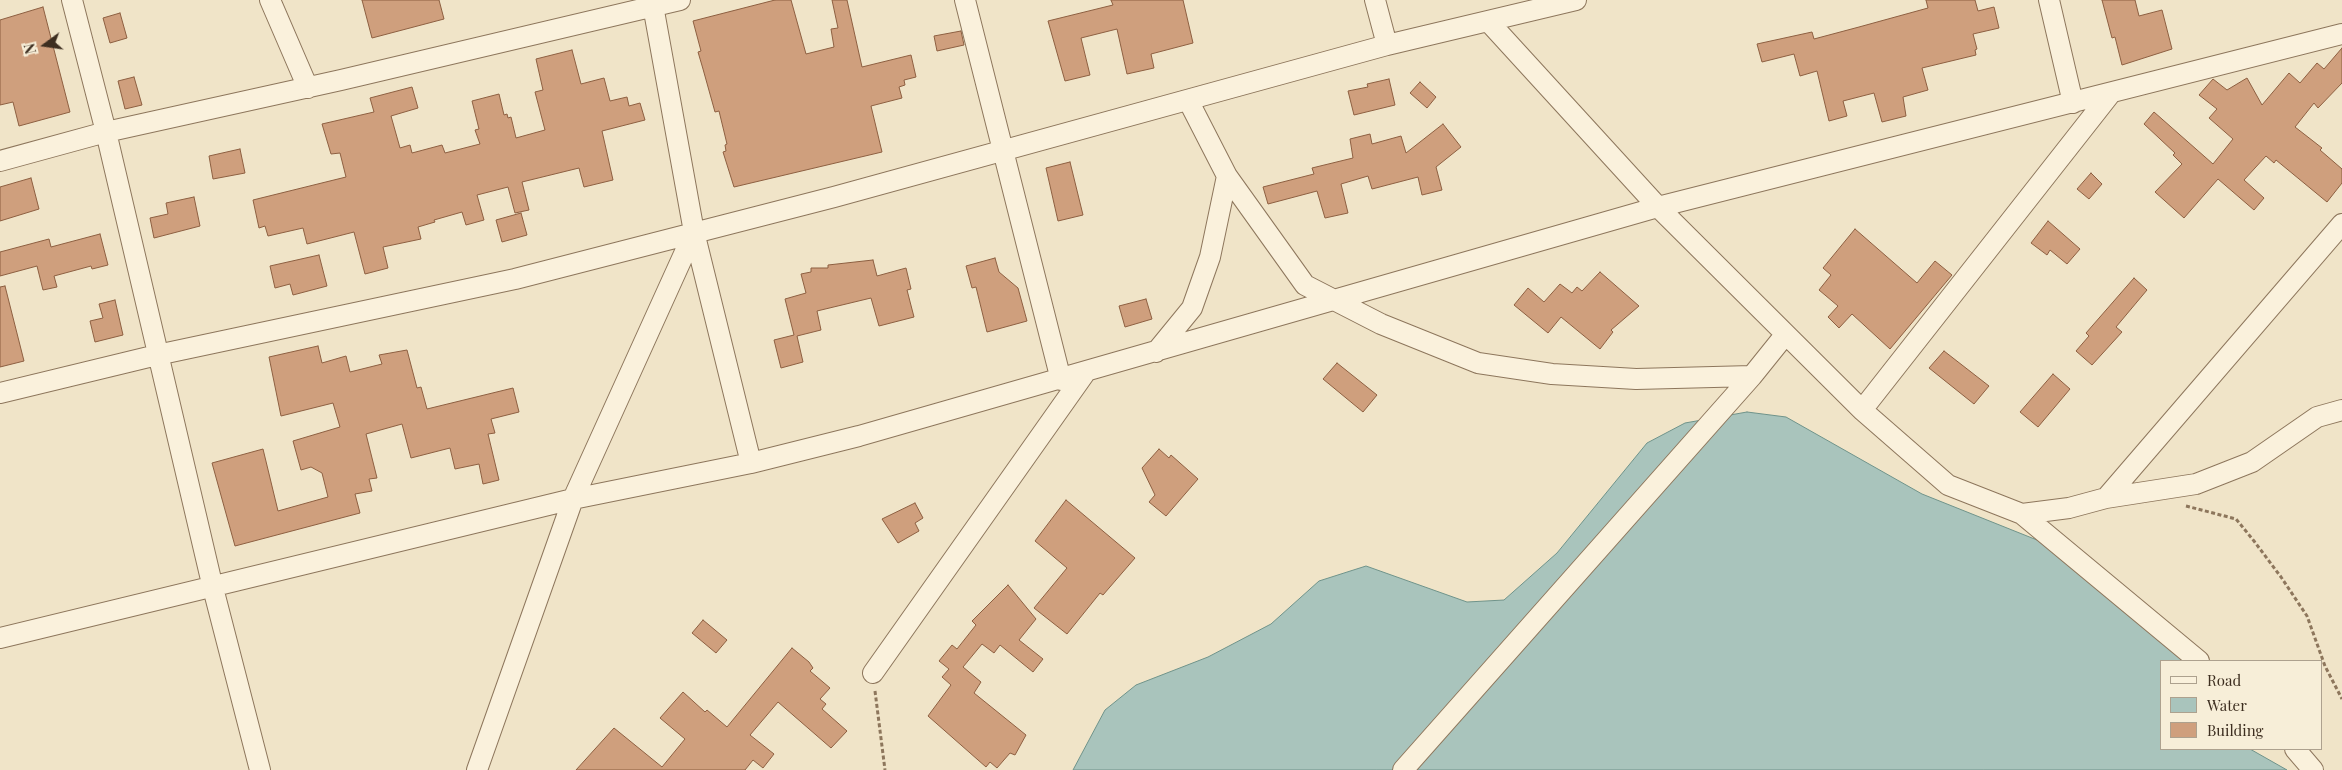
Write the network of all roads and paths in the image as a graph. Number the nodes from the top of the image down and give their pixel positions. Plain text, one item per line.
1 (72, 0) edge
2 (270, 0) edge
3 (680, 0) edge
4 (965, 0) edge
5 (1375, 0) edge
6 (1576, 0) edge
7 (2049, 0) edge
8 (653, 3) edge
9 (1488, 21) junction
10 (2342, 34) edge
11 (1387, 45) junction
12 (308, 88) junction
13 (2112, 93) junction
14 (1188, 100) junction
15 (2073, 103) junction
16 (106, 132) junction
17 (1003, 151) junction
18 (0, 161) edge
19 (1227, 176) junction
20 (1658, 207) junction
21 (2342, 224) edge
22 (694, 232) junction
23 (1334, 300) junction
24 (1785, 335) junction
25 (1156, 352) junction
26 (157, 355) junction
27 (1085, 373) junction
28 (1752, 376) junction
29 (1061, 380) junction
30 (0, 393) edge
31 (1862, 410) junction
32 (2342, 410) edge
33 (751, 463) junction
34 (2106, 498) junction
35 (573, 500) junction
36 (2180, 505) dead end
37 (2022, 514) junction
38 (213, 588) junction
39 (0, 638) edge
40 (2198, 660) edge
41 (873, 673) joint
42 (2342, 699) edge
43 (2296, 750) edge
44 (260, 770) edge
45 (477, 770) edge
46 (885, 770) edge
47 (1404, 770) edge
48 (2313, 770) edge

1 - 16 street
2 - 12 street
3 - 8 street
4 - 17 street
5 - 11 street
6 - 9 street
7 - 15 street
8 - 12 street
8 - 22 street
9 - 11 street
9 - 20 street
10 - 13 street
11 - 14 street
12 - 16 street
13 - 15 street
13 - 31 street
14 - 17 street
14 - 19 street
15 - 20 street
16 - 18 street
16 - 26 street
17 - 22 street
17 - 29 street
19 - 23 street
19 - 25 street
20 - 23 street
20 - 24 street
21 - 34 street
22 - 26 street
22 - 33 street
22 - 35 street
23 - 25 street
23 - 28 street
24 - 28 street
24 - 31 street
25 - 27 street
26 - 30 street
26 - 38 street
27 - 29 street
27 - 41 street
28 - 47 street
29 - 33 street
31 - 37 street
32 - 34 street
33 - 35 street
34 - 37 street
35 - 38 street
35 - 45 street
36 - 42 path
37 - 40 street
38 - 39 street
38 - 44 street
41 - 46 path
43 - 48 street

